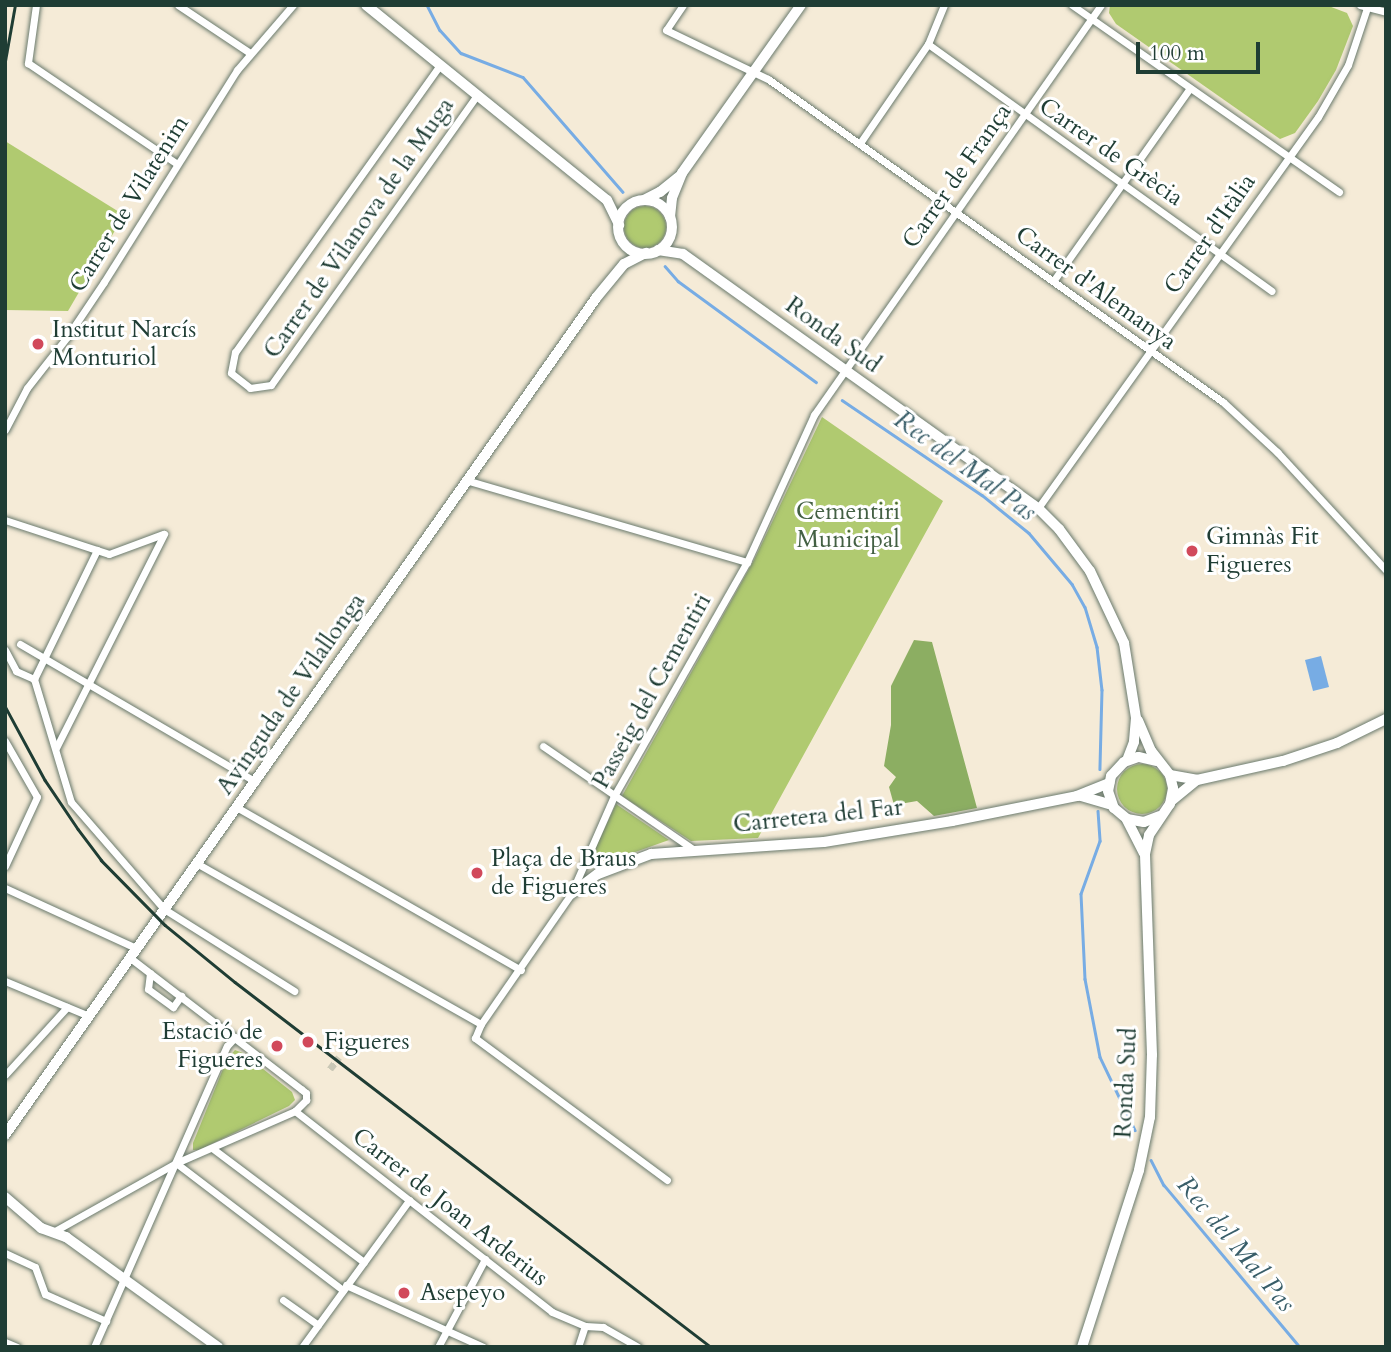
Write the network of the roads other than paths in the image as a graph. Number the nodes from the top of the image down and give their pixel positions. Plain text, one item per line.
1 (36, 5) edge
2 (178, 5) edge
3 (293, 5) edge
4 (366, 5) edge
5 (683, 5) edge
6 (801, 5) edge
7 (944, 5) edge
8 (1072, 5) edge
9 (1101, 5) edge
10 (1365, 6) edge
11 (1386, 12) edge
12 (1092, 19) junction
13 (928, 44) junction
14 (250, 53) junction
15 (440, 65) junction
16 (754, 72) junction
17 (1190, 88) junction
18 (478, 94) junction
19 (1024, 114) junction
20 (860, 143) junction
21 (1289, 157) junction
22 (177, 164) junction
23 (682, 173) junction
24 (1122, 184) junction
25 (1339, 192) dead end
26 (607, 200) junction
27 (639, 201) junction
28 (956, 211) junction
29 (670, 217) junction
30 (618, 225) junction
31 (672, 230) junction
32 (621, 238) junction
33 (658, 250) junction
34 (646, 253) junction
35 (1220, 253) junction
36 (683, 254) junction
37 (612, 276) junction
38 (1054, 280) junction
39 (1272, 291) dead end
40 (1152, 351) junction
41 (844, 369) junction
42 (5, 430) edge
43 (467, 480) junction
44 (1038, 508) junction
45 (5, 520) edge
46 (97, 550) junction
47 (747, 562) junction
48 (1386, 570) edge
49 (20, 644) dead end
50 (5, 650) edge
51 (46, 659) junction
52 (34, 679) junction
53 (90, 684) junction
54 (1136, 718) junction
55 (1386, 719) edge
56 (5, 741) edge
57 (543, 746) dead end
58 (56, 748) junction
59 (1127, 760) junction
60 (1157, 761) junction
61 (1170, 775) junction
62 (1197, 780) junction
63 (256, 782) junction
64 (1109, 783) junction
65 (614, 796) junction
66 (1077, 796) junction
67 (1171, 801) junction
68 (1112, 805) junction
69 (238, 808) junction
70 (1160, 816) junction
71 (1127, 819) junction
72 (693, 849) junction
73 (1144, 854) junction
74 (587, 859) junction
75 (198, 864) junction
76 (5, 866) edge
77 (598, 874) junction
78 (5, 888) edge
79 (571, 894) junction
80 (164, 909) junction
81 (136, 948) junction
82 (130, 958) junction
83 (521, 970) junction
84 (150, 973) junction
85 (5, 981) edge
86 (294, 991) dead end
87 (181, 996) junction
88 (67, 1007) junction
89 (89, 1016) junction
90 (481, 1024) junction
91 (235, 1037) junction
92 (5, 1075) edge
93 (295, 1111) junction
94 (5, 1135) edge
95 (212, 1148) junction
96 (176, 1163) junction
97 (667, 1180) dead end
98 (5, 1197) edge
99 (409, 1200) junction
100 (53, 1232) junction
101 (5, 1253) edge
102 (485, 1259) junction
103 (363, 1262) junction
104 (124, 1279) junction
105 (345, 1287) junction
106 (283, 1300) dead end
107 (106, 1321) junction
108 (318, 1325) junction
109 (584, 1326) junction
110 (446, 1330) junction
111 (5, 1342) edge
112 (17, 1347) edge
113 (94, 1347) edge
114 (218, 1347) edge
115 (302, 1347) edge
116 (438, 1347) edge
117 (483, 1347) edge
118 (578, 1347) edge
119 (638, 1347) edge
120 (1082, 1347) edge

1 - 22 street
2 - 14 street
3 - 14 street, Carrer de Vilatenim
4 - 15 main road
5 - 16 street, Carrer d'Alemanya
6 - 16 main road
7 - 13 street
8 - 12 street
9 - 12 street, Carrer de França
10 - 11 street
10 - 21 street, Carrer d'Itàlia
12 - 17 street
12 - 19 street, Carrer de França
13 - 19 street, Carrer de Grècia
13 - 20 street
14 - 22 street, Carrer de Vilatenim
15 - 18 main road
15 - 18 street, Carrer de Vilanova de la Muga
16 - 20 street, Carrer d'Alemanya
16 - 23 main road
17 - 21 street
17 - 24 street
18 - 26 main road
19 - 24 street, Carrer de Grècia
19 - 28 street, Carrer de França
20 - 28 street, Carrer d'Alemanya
21 - 25 street
21 - 35 street, Carrer d'Itàlia
22 - 42 street, Carrer de Vilatenim
23 - 27 main road
23 - 29 main road
24 - 35 street, Carrer de Grècia
24 - 38 street
26 - 27 main road
26 - 30 main road
27 - 29 main road
27 - 30 main road
28 - 38 street, Carrer d'Alemanya
28 - 41 street, Carrer de França
29 - 31 main road
30 - 32 main road
31 - 33 main road
31 - 36 main road, Ronda Sud
32 - 34 main road
32 - 37 main road, Avinguda de Vilallonga
33 - 34 main road
33 - 36 main road, Ronda Sud
34 - 37 main road, Avinguda de Vilallonga
35 - 39 street, Carrer de Grècia
35 - 40 street, Carrer d'Itàlia
36 - 41 main road, Ronda Sud
37 - 43 main road, Avinguda de Vilallonga
38 - 40 street, Carrer d'Alemanya
40 - 44 street, Carrer d'Itàlia
40 - 48 street, Carrer d'Alemanya
41 - 44 main road, Ronda Sud
41 - 47 street, Passeig del Cementiri
43 - 47 street
43 - 63 main road, Avinguda de Vilallonga
44 - 54 main road, Ronda Sud
45 - 46 street
46 - 51 street
46 - 53 street
47 - 65 street, Passeig del Cementiri
49 - 51 street
50 - 52 street
51 - 52 street
51 - 53 street
52 - 58 street
53 - 58 street
53 - 63 street
54 - 59 main road, Ronda Sud
54 - 60 main road, Ronda Sud
55 - 62 main road
56 - 76 street
57 - 65 street
58 - 80 street
59 - 60 main road
59 - 64 main road, Ronda Sud
60 - 61 main road, Ronda Sud
61 - 62 main road
61 - 67 main road
62 - 67 main road, Ronda Sud
63 - 69 main road, Avinguda de Vilallonga
64 - 66 main road, Carretera del Far
64 - 68 main road
65 - 72 street
65 - 74 street, Passeig del Cementiri
66 - 68 main road, Carretera del Far
66 - 72 main road, Carretera del Far
67 - 70 main road, Ronda Sud
68 - 71 main road, Ronda Sud
69 - 75 main road, Avinguda de Vilallonga
69 - 83 street
70 - 71 main road
70 - 73 main road, Ronda Sud
71 - 73 main road, Ronda Sud
72 - 77 main road, Carretera del Far
73 - 120 main road, Ronda Sud
74 - 77 street
74 - 79 street, Passeig del Cementiri
75 - 80 main road, Avinguda de Vilallonga
75 - 90 street
77 - 79 main road, Carretera del Far
78 - 81 street
79 - 83 street, Passeig del Cementiri
80 - 81 main road, Avinguda de Vilallonga
80 - 86 street
81 - 82 main road, Avinguda de Vilallonga
82 - 84 street
82 - 89 main road, Avinguda de Vilallonga
83 - 90 street, Passeig del Cementiri
84 - 87 street
84 - 87 street
85 - 88 street
87 - 91 street
88 - 89 street
88 - 92 street
89 - 94 main road, Avinguda de Vilallonga
90 - 97 street
91 - 93 street
91 - 96 street
93 - 95 street
93 - 99 street, Carrer de Joan Arderius
95 - 96 street
95 - 103 street
96 - 100 street
96 - 104 street
96 - 105 street
98 - 100 main road
99 - 102 street, Carrer de Joan Arderius
99 - 103 street
100 - 104 main road
101 - 107 street
102 - 109 street, Carrer de Joan Arderius
102 - 110 street
103 - 105 street
104 - 107 street
104 - 114 main road
105 - 108 street
105 - 110 street
106 - 108 street
107 - 113 street
108 - 115 street
109 - 118 street
109 - 119 street, Carrer de Joan Arderius
110 - 116 street
110 - 117 street
111 - 112 street

